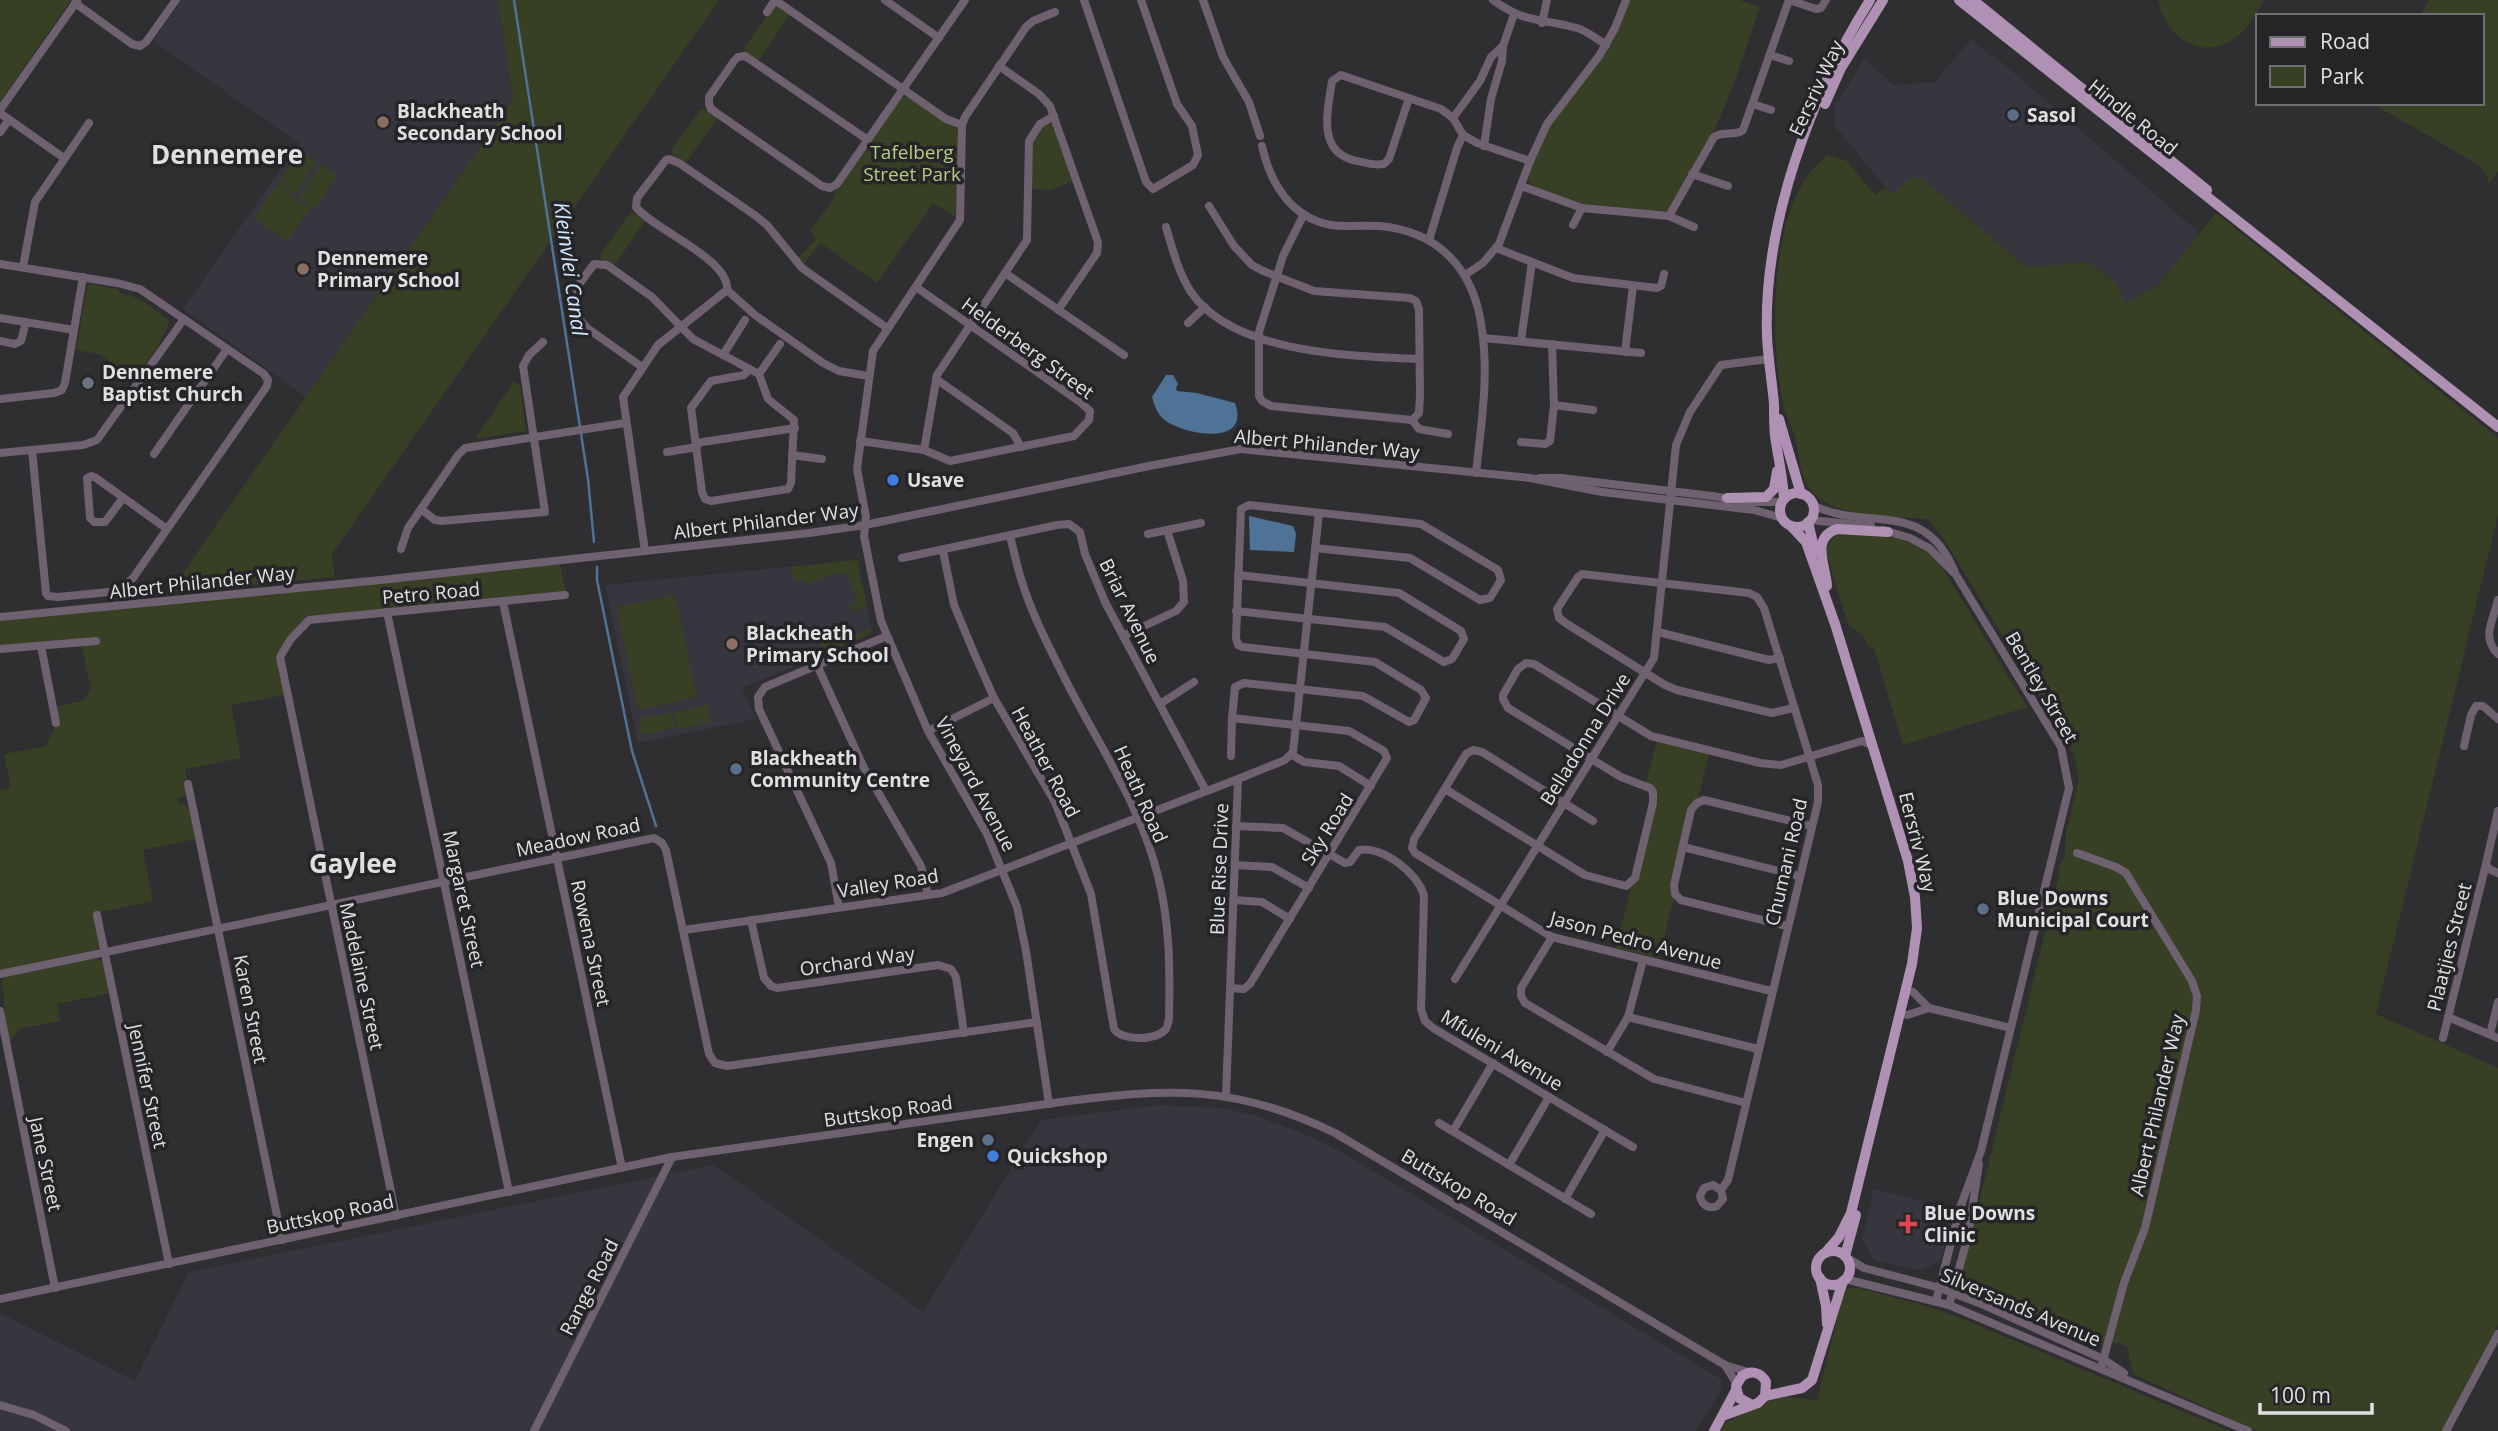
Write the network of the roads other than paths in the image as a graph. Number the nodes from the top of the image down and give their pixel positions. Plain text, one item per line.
1 (176, 0) edge
2 (775, 0) edge
3 (886, 0) edge
4 (965, 0) edge
5 (1084, 0) edge
6 (1141, 0) edge
7 (1203, 0) edge
8 (1493, 0) edge
9 (1547, 0) edge
10 (1626, 0) edge
11 (1789, 0) edge
12 (1826, 0) edge
13 (1870, 0) edge
14 (1883, 0) edge
15 (1959, 0) edge
16 (1973, 0) edge
17 (76, 2) edge
18 (767, 12) dead end
19 (1055, 12) dead end
20 (1514, 14) junction
21 (1542, 23) junction
22 (939, 38) junction
23 (1606, 45) junction
24 (1503, 46) junction
25 (1770, 55) junction
26 (1789, 61) dead end
27 (999, 66) junction
28 (1486, 68) junction
29 (1499, 72) junction
30 (903, 89) junction
31 (1409, 98) junction
32 (1753, 104) junction
33 (1771, 110) dead end
34 (0, 112) edge
35 (1054, 116) junction
36 (1453, 118) junction
37 (9, 120) junction
38 (89, 123) dead end
39 (962, 125) junction
40 (0, 132) edge
41 (1462, 135) junction
42 (1260, 136) dead end
43 (868, 139) junction
44 (1262, 146) dead end
45 (1484, 146) junction
46 (64, 158) junction
47 (1530, 161) junction
48 (1692, 174) junction
49 (1521, 186) junction
50 (1728, 186) dead end
51 (1786, 195) junction
52 (1209, 206) dead end
53 (1582, 208) junction
54 (1304, 214) junction
55 (1669, 216) junction
56 (1573, 225) dead end
57 (1694, 226) dead end
58 (1167, 227) dead end
59 (1429, 240) junction
60 (1496, 248) junction
61 (2286, 259) junction
62 (1532, 262) junction
63 (0, 264) edge
64 (23, 267) junction
65 (1005, 273) junction
66 (1664, 274) dead end
67 (1465, 275) junction
68 (83, 277) junction
69 (1277, 277) junction
70 (1633, 286) junction
71 (916, 287) junction
72 (727, 290) junction
73 (1205, 307) junction
74 (1058, 310) junction
75 (0, 318) edge
76 (184, 318) junction
77 (746, 320) dead end
78 (26, 322) junction
79 (1188, 323) dead end
80 (970, 325) junction
81 (680, 327) junction
82 (887, 328) junction
83 (74, 330) junction
84 (1259, 337) junction
85 (1483, 338) junction
86 (0, 341) edge
87 (1521, 341) junction
88 (543, 342) dead end
89 (780, 344) dead end
90 (1552, 344) junction
91 (227, 349) junction
92 (1625, 352) junction
93 (1641, 353) dead end
94 (723, 355) junction
95 (1124, 355) dead end
96 (1419, 359) junction
97 (1768, 359) junction
98 (642, 367) junction
99 (750, 369) junction
100 (759, 374) junction
101 (869, 376) junction
102 (936, 379) junction
103 (0, 399) edge
104 (1554, 405) junction
105 (1774, 405) junction
106 (1593, 410) dead end
107 (1412, 420) junction
108 (1774, 420) junction
109 (625, 423) junction
110 (795, 428) junction
111 (2498, 428) edge
112 (1448, 434) dead end
113 (533, 437) junction
114 (860, 441) junction
115 (1521, 442) dead end
116 (696, 445) junction
117 (1021, 447) junction
118 (33, 450) junction
119 (924, 450) junction
120 (667, 452) dead end
121 (0, 453) edge
122 (154, 454) dead end
123 (792, 455) junction
124 (822, 459) dead end
125 (1476, 473) junction
126 (1801, 494) junction
127 (1669, 496) junction
128 (123, 498) junction
129 (1727, 498) junction
130 (1783, 501) junction
131 (1813, 505) junction
132 (421, 509) junction
133 (545, 512) junction
134 (555, 512) dead end
135 (1319, 513) junction
136 (1782, 518) junction
137 (1809, 521) junction
138 (1201, 523) dead end
139 (865, 526) junction
140 (1791, 526) junction
141 (167, 529) junction
142 (1167, 530) junction
143 (1888, 531) junction
144 (1149, 534) dead end
145 (1010, 536) junction
146 (1315, 548) junction
147 (401, 549) dead end
148 (645, 551) junction
149 (943, 551) junction
150 (902, 558) dead end
151 (1238, 575) junction
152 (1956, 575) junction
153 (1312, 583) junction
154 (1663, 583) junction
155 (1827, 586) junction
156 (565, 596) dead end
157 (2498, 600) edge
158 (503, 602) junction
159 (1236, 611) junction
160 (387, 612) junction
161 (0, 617) edge
162 (1308, 619) junction
163 (302, 626) joint
164 (1658, 632) junction
165 (887, 636) junction
166 (1123, 636) junction
167 (96, 641) dead end
168 (41, 646) junction
169 (0, 649) edge
170 (1304, 654) junction
171 (2498, 654) edge
172 (1780, 658) junction
173 (817, 665) junction
174 (1645, 673) junction
175 (1194, 681) dead end
176 (1300, 689) junction
177 (994, 698) junction
178 (1160, 704) junction
179 (1793, 708) junction
180 (1618, 716) junction
181 (1232, 718) junction
182 (2498, 719) edge
183 (56, 723) dead end
184 (1296, 725) junction
185 (1868, 728) junction
186 (928, 731) junction
187 (1861, 741) junction
188 (1872, 745) junction
189 (2464, 746) dead end
190 (1292, 755) junction
191 (1231, 756) dead end
192 (1810, 756) junction
193 (1591, 760) junction
194 (1238, 779) junction
195 (188, 784) dead end
196 (1371, 786) junction
197 (1445, 789) junction
198 (1206, 791) junction
199 (1564, 803) junction
200 (2498, 811) edge
201 (1137, 817) junction
202 (1593, 821) dead end
203 (1236, 826) junction
204 (1812, 826) junction
205 (1071, 843) junction
206 (1537, 846) junction
207 (1683, 847) junction
208 (2077, 853) dead end
209 (1329, 856) junction
210 (557, 858) junction
211 (2486, 862) junction
212 (1235, 864) junction
213 (1003, 869) junction
214 (2498, 873) edge
215 (1799, 876) junction
216 (444, 881) junction
217 (1308, 888) junction
218 (928, 895) junction
219 (1234, 900) junction
220 (331, 905) junction
221 (1500, 905) junction
222 (839, 907) junction
223 (97, 915) dead end
224 (1290, 919) junction
225 (751, 920) junction
226 (1787, 926) junction
227 (219, 927) junction
228 (684, 930) junction
229 (1552, 937) junction
230 (104, 951) junction
231 (1643, 960) junction
232 (0, 974) edge
233 (1455, 979) dead end
234 (1230, 988) junction
235 (1771, 991) junction
236 (1913, 992) junction
237 (2498, 1002) edge
238 (1929, 1008) junction
239 (0, 1012) edge
240 (1907, 1015) junction
241 (1628, 1017) junction
242 (2448, 1017) junction
243 (1037, 1022) junction
244 (2011, 1028) junction
245 (964, 1033) junction
246 (1116, 1033) joint
247 (2494, 1036) edge
248 (2443, 1038) dead end
249 (1758, 1049) junction
250 (1607, 1052) junction
251 (1493, 1063) junction
252 (1226, 1096) junction
253 (1549, 1097) junction
254 (1746, 1103) junction
255 (1049, 1104) junction
256 (1439, 1123) dead end
257 (1605, 1130) junction
258 (1453, 1131) junction
259 (1633, 1147) dead end
260 (1981, 1151) junction
261 (672, 1157) junction
262 (1509, 1164) junction
263 (622, 1168) junction
264 (1721, 1190) dead end
265 (509, 1192) junction
266 (1565, 1199) junction
267 (1960, 1208) junction
268 (1972, 1211) junction
269 (1591, 1214) dead end
270 (396, 1216) junction
271 (282, 1240) junction
272 (1825, 1253) junction
273 (1846, 1257) junction
274 (169, 1264) junction
275 (1820, 1278) junction
276 (1844, 1280) junction
277 (55, 1288) junction
278 (1940, 1288) junction
279 (1953, 1293) junction
280 (0, 1299) edge
281 (1936, 1301) junction
282 (1949, 1305) junction
283 (1827, 1328) junction
284 (2498, 1334) edge
285 (2102, 1364) junction
286 (1725, 1365) junction
287 (1748, 1373) junction
288 (1765, 1380) junction
289 (1736, 1387) junction
290 (1794, 1389) junction
291 (1765, 1396) junction
292 (1750, 1404) junction
293 (0, 1405) edge
294 (1725, 1415) junction
295 (66, 1431) edge
296 (534, 1431) edge
297 (1714, 1431) edge
298 (2248, 1431) edge
299 (2446, 1431) edge

1 - 17 street
2 - 18 street
2 - 30 street
3 - 22 street
4 - 22 street
5 - 6 street
7 - 42 street
8 - 20 street
9 - 21 street
10 - 23 street
11 - 12 street
11 - 25 street
13 - 51 main road, Eersriv Way
14 - 51 main road, Eersriv Way
15 - 61 main road, Hindle Road
16 - 61 main road, Hindle Road
17 - 34 street
19 - 27 street
20 - 21 street
20 - 24 street
21 - 23 street
22 - 30 street
23 - 47 street
24 - 28 street
24 - 29 street
25 - 26 street
25 - 32 street
27 - 35 street
27 - 39 street
28 - 29 street
28 - 36 street
29 - 45 street
30 - 39 street
30 - 43 street
31 - 31 street
31 - 36 street
32 - 33 street
32 - 48 street
34 - 37 street
35 - 65 street
35 - 74 street
36 - 41 street
37 - 40 street
37 - 46 street
38 - 46 street
39 - 71 street, Vineyard Avenue
41 - 45 street
41 - 59 street
43 - 43 street
44 - 54 street
45 - 47 street
46 - 64 street
47 - 49 street
48 - 50 street
48 - 55 street
49 - 53 street
49 - 60 street
51 - 97 main road, Eersriv Way
52 - 69 street
53 - 55 street
53 - 56 street
54 - 59 street
54 - 69 street
55 - 57 street
58 - 73 street
59 - 67 street
60 - 62 street
60 - 67 street
61 - 111 main road, Hindle Road
62 - 70 street
62 - 87 street
63 - 64 street
64 - 68 street
65 - 74 street
65 - 80 street
66 - 70 street
67 - 85 street
68 - 76 street
68 - 83 street
69 - 84 street
69 - 96 street
70 - 92 street
71 - 80 street, Helderberg Street
71 - 82 street, Vineyard Avenue
72 - 81 street
72 - 82 street
72 - 101 street
73 - 79 street
73 - 84 street
74 - 95 street
75 - 78 street
76 - 91 street
76 - 118 street
77 - 94 street
78 - 83 street
78 - 86 street
80 - 102 street
80 - 117 street, Helderberg Street
81 - 94 street
81 - 98 street
81 - 98 street
82 - 101 street, Vineyard Avenue
83 - 103 street
84 - 96 street
84 - 107 street
85 - 87 street
85 - 125 street
87 - 90 street
88 - 113 street
89 - 100 street
90 - 92 street
90 - 104 street
91 - 122 street
91 - 141 street
92 - 93 street
94 - 99 street
96 - 107 street
97 - 105 main road, Eersriv Way
97 - 127 street, Belladonna Drive
98 - 109 street
99 - 100 street
99 - 116 street
100 - 110 street
101 - 114 street, Vineyard Avenue
102 - 117 street
102 - 119 street
104 - 106 street
104 - 115 street
105 - 108 main road, Eersriv Way
105 - 126 main road, Eersriv Way
107 - 112 street
108 - 129 main road
108 - 130 main road, Eersriv Way
109 - 113 street
109 - 148 street
110 - 116 street
110 - 123 street
113 - 132 street
113 - 133 street
114 - 119 street, Helderberg Street
114 - 139 street, Vineyard Avenue
116 - 120 street
116 - 123 street
117 - 119 street, Helderberg Street
118 - 121 street
118 - 141 street
123 - 124 street
125 - 127 street, Albert Philander Way
125 - 139 street, Albert Philander Way
126 - 130 main road
126 - 131 main road
127 - 129 street, Albert Philander Way
127 - 136 street, Albert Philander Way
127 - 154 street, Belladonna Drive
128 - 128 street
128 - 141 street
129 - 130 street, Albert Philander Way
130 - 136 main road
131 - 137 main road
131 - 152 street, Bentley Street
132 - 133 street
132 - 147 street
133 - 134 street
135 - 146 street
135 - 146 street
135 - 151 street
136 - 140 main road
137 - 140 main road
137 - 143 street, Bentley Street
137 - 155 main road, Eersriv Way
138 - 142 street
139 - 148 street, Albert Philander Way
139 - 165 street, Vineyard Avenue
140 - 185 main road, Eersriv Way
142 - 144 street
142 - 166 street
143 - 152 street, Bentley Street
143 - 155 main road
145 - 149 street, Briar Avenue
145 - 166 street, Briar Avenue
145 - 201 street, Heath Road
146 - 153 street
148 - 161 street, Albert Philander Way
149 - 150 street, Briar Avenue
149 - 177 street, Heather Road
151 - 153 street
151 - 159 street
152 - 244 street, Bentley Street
153 - 162 street
153 - 162 street
154 - 164 street, Belladonna Drive
154 - 172 street, Chumani Road
154 - 174 street
155 - 236 main road, Eersriv Way
156 - 158 street, Petro Road
157 - 171 street
158 - 160 street, Petro Road
158 - 210 street, Rowena Street
159 - 162 street
159 - 170 street
160 - 163 street, Petro Road
160 - 216 street, Margaret Street
162 - 170 street
163 - 220 street, Madelaine Street
164 - 172 street
164 - 174 street, Belladonna Drive
165 - 173 street
165 - 186 street, Vineyard Avenue
166 - 178 street, Briar Avenue
167 - 168 street
168 - 169 street
168 - 183 street
170 - 176 street
170 - 176 street
172 - 179 street, Chumani Road
173 - 218 street
173 - 222 street
174 - 179 street
174 - 180 street, Belladonna Drive
175 - 178 street
176 - 181 street
176 - 184 street
177 - 186 street
177 - 205 street, Heather Road
178 - 198 street, Briar Avenue
179 - 192 street, Chumani Road
180 - 192 street
180 - 193 street, Belladonna Drive
180 - 193 street
181 - 184 street, Sky Road
181 - 191 street
182 - 189 street
184 - 190 street
184 - 196 street, Sky Road
185 - 187 street
185 - 188 main road, Eersriv Way
186 - 213 street, Vineyard Avenue
187 - 188 street
187 - 192 street
188 - 272 main road, Eersriv Way
190 - 194 street, Blue Rise Drive
190 - 196 street
192 - 204 street, Chumani Road
193 - 199 street, Belladonna Drive
193 - 206 street
194 - 198 street, Valley Road
194 - 203 street, Blue Rise Drive
195 - 227 street, Karen Street
196 - 209 street, Sky Road
197 - 199 street
197 - 206 street
197 - 221 street, Jason Pedro Avenue
198 - 201 street, Valley Road
199 - 202 street
199 - 206 street, Belladonna Drive
200 - 211 street, Plaatjies Street
201 - 205 street, Valley Road
201 - 246 street, Heath Road
203 - 209 street
203 - 212 street, Blue Rise Drive
204 - 207 street
204 - 215 street, Chumani Road
205 - 213 street, Valley Road
205 - 246 street, Heather Road
206 - 221 street, Belladonna Drive
207 - 215 street
207 - 226 street
208 - 285 street, Albert Philander Way
209 - 217 street, Sky Road
209 - 251 street, Mfuleni Avenue
210 - 216 street, Meadow Road
210 - 228 street, Meadow Road
210 - 263 street, Rowena Street
211 - 214 street
211 - 242 street, Plaatjies Street
212 - 217 street
212 - 219 street, Blue Rise Drive
213 - 218 street, Valley Road
213 - 243 street, Vineyard Avenue
215 - 226 street, Chumani Road
216 - 220 street, Meadow Road
216 - 265 street, Margaret Street
217 - 224 street, Sky Road
218 - 222 street, Valley Road
219 - 224 street
219 - 234 street, Blue Rise Drive
220 - 227 street, Meadow Road
220 - 270 street, Madelaine Street
221 - 229 street, Jason Pedro Avenue
221 - 233 street, Belladonna Drive
222 - 225 street, Valley Road
223 - 230 street, Jennifer Street
224 - 234 street, Sky Road
225 - 228 street, Valley Road
225 - 245 street, Orchard Way
226 - 235 street, Chumani Road
227 - 230 street, Meadow Road
227 - 271 street, Karen Street
228 - 245 street, Meadow Road
229 - 231 street, Jason Pedro Avenue
229 - 250 street
230 - 232 street, Meadow Road
230 - 274 street, Jennifer Street
231 - 235 street, Jason Pedro Avenue
231 - 241 street
234 - 252 street, Blue Rise Drive
235 - 249 street, Chumani Road
236 - 238 street
236 - 240 main road, Eersriv Way
237 - 247 street
238 - 240 street
238 - 244 street
239 - 277 street, Jane Street
240 - 273 main road, Eersriv Way
241 - 249 street
241 - 250 street
242 - 247 street
242 - 248 street, Plaatjies Street
243 - 245 street, Meadow Road
243 - 255 street, Vineyard Avenue
244 - 260 street, Bentley Street
249 - 254 street, Chumani Road
250 - 254 street
251 - 253 street, Mfuleni Avenue
251 - 258 street
252 - 255 street, Buttskop Road
252 - 286 street, Buttskop Road
253 - 257 street, Mfuleni Avenue
253 - 262 street
254 - 264 street, Chumani Road
255 - 261 street, Buttskop Road
256 - 258 street
257 - 259 street, Mfuleni Avenue
257 - 266 street
258 - 262 street
260 - 267 street, Bentley Street
260 - 268 street, Bentley Street
261 - 263 street, Buttskop Road
261 - 296 street, Range Road
262 - 266 street
263 - 265 street, Buttskop Road
265 - 270 street, Buttskop Road
266 - 269 street
267 - 268 street
267 - 278 street, Bentley Street
268 - 279 street, Bentley Street
270 - 271 street, Buttskop Road
271 - 274 street, Buttskop Road
272 - 273 main road
272 - 275 main road
273 - 276 main road
273 - 278 street, Silversands Avenue
274 - 277 street, Buttskop Road
275 - 276 main road
275 - 283 main road
276 - 281 street, Silversands Avenue
276 - 283 main road
277 - 280 street, Buttskop Road
278 - 279 street, Silversands Avenue
278 - 281 street, Bentley Street
279 - 282 street, Bentley Street
279 - 285 street, Silversands Avenue
281 - 282 street, Silversands Avenue
282 - 285 street, Silversands Avenue
283 - 290 main road
284 - 299 street
285 - 298 street, Silversands Avenue
286 - 287 street, Buttskop Road
286 - 289 street, Buttskop Road
287 - 288 main road
287 - 289 main road
288 - 290 main road
288 - 291 main road
289 - 292 main road
289 - 294 main road
290 - 291 main road
291 - 292 main road
292 - 294 main road
293 - 295 street
294 - 297 main road

